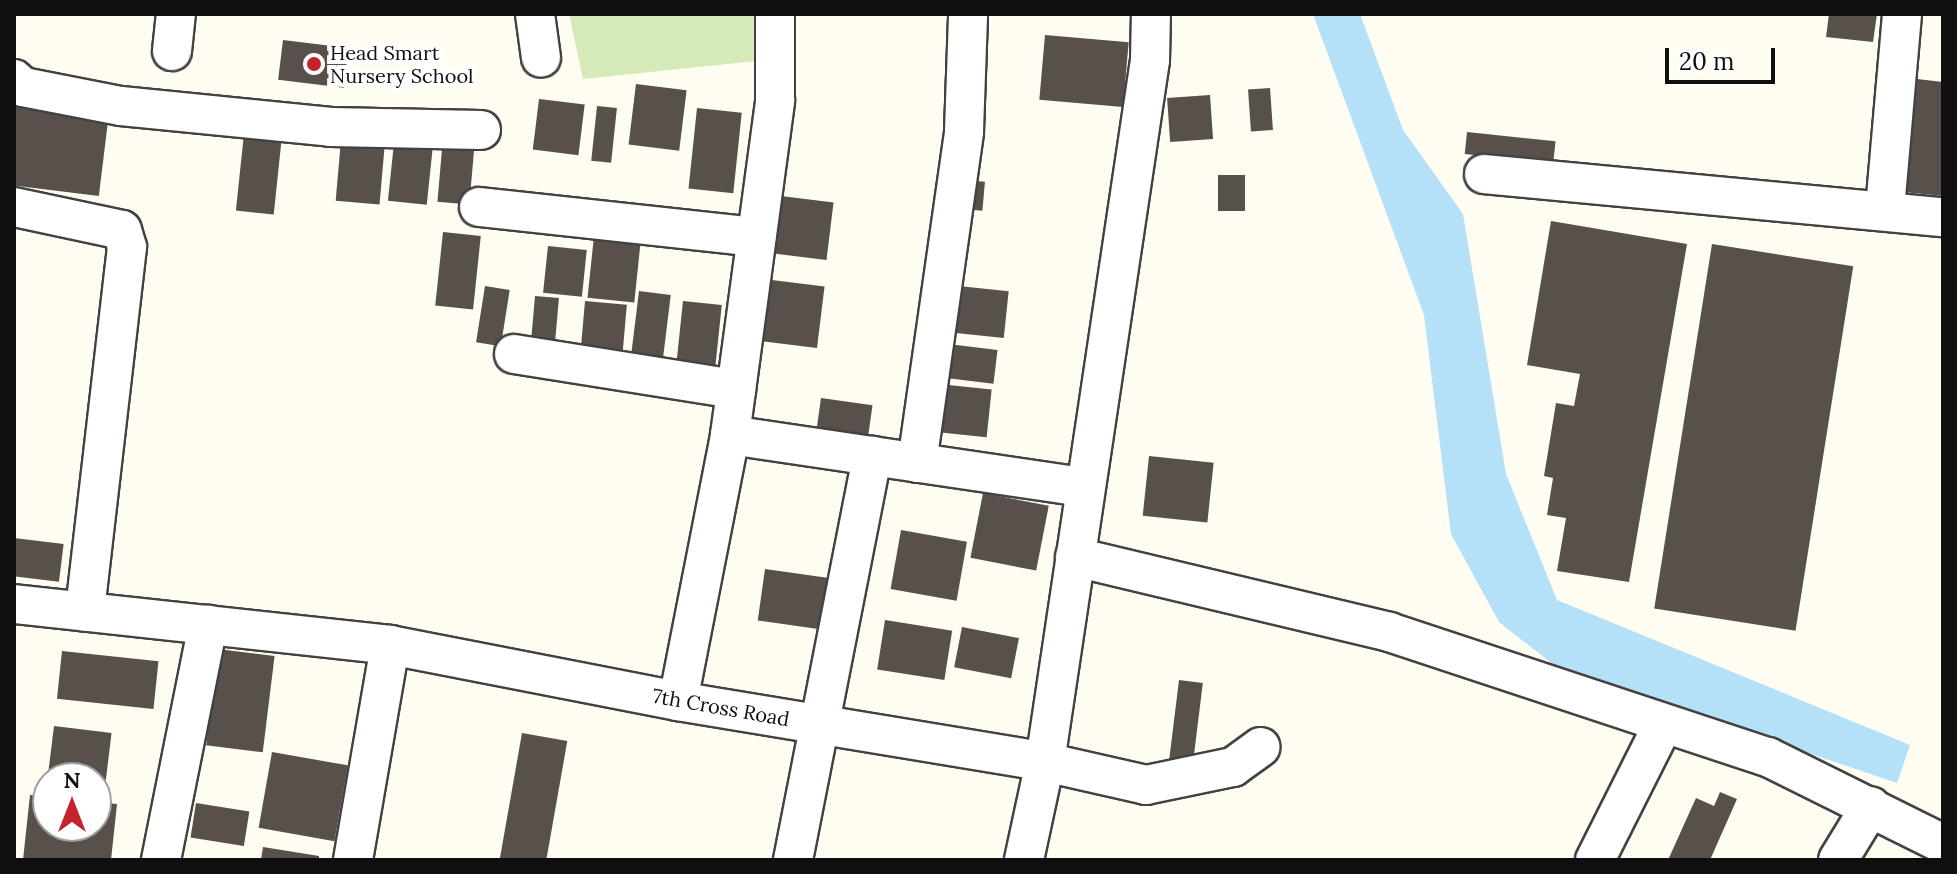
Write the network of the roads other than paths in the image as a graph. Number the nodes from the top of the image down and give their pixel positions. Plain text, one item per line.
1 (176, 14) edge
2 (535, 14) edge
3 (775, 14) edge
4 (968, 14) edge
5 (1151, 14) edge
6 (1902, 14) edge
7 (172, 51) dead end
8 (541, 58) dead end
9 (14, 79) edge
10 (481, 130) dead end
11 (1484, 174) dead end
12 (14, 207) edge
13 (479, 207) dead end
14 (1885, 209) junction
15 (1943, 217) edge
16 (756, 237) junction
17 (514, 354) dead end
18 (736, 389) junction
19 (730, 435) junction
20 (872, 456) junction
21 (917, 463) junction
22 (1082, 487) junction
23 (1075, 557) junction
24 (14, 604) edge
25 (85, 612) junction
26 (208, 625) junction
27 (390, 645) junction
28 (678, 701) junction
29 (820, 724) junction
30 (1663, 725) junction
31 (1261, 747) dead end
32 (1045, 762) junction
33 (1871, 806) junction
34 (1943, 844) edge
35 (161, 860) edge
36 (353, 860) edge
37 (793, 860) edge
38 (1024, 860) edge
39 (1595, 860) edge
40 (1838, 860) edge

1 - 7 street
2 - 8 street
3 - 16 street
4 - 21 street
5 - 22 street
6 - 14 street
9 - 10 street
11 - 14 street
12 - 25 street
13 - 16 street
14 - 15 street
16 - 18 street
17 - 18 street
18 - 19 street
19 - 20 street
19 - 28 street
20 - 21 street
20 - 29 street
21 - 22 street
22 - 23 street
23 - 30 street
23 - 32 street
24 - 25 street, 7th Cross Road
25 - 26 street, 7th Cross Road
26 - 27 street, 7th Cross Road
26 - 35 street
27 - 28 street, 7th Cross Road
27 - 36 street
28 - 29 street, 7th Cross Road
29 - 32 street, 7th Cross Road
29 - 37 street
30 - 33 street
30 - 39 street
31 - 32 street, 7th Cross Road
32 - 38 street
33 - 34 street
33 - 40 street

